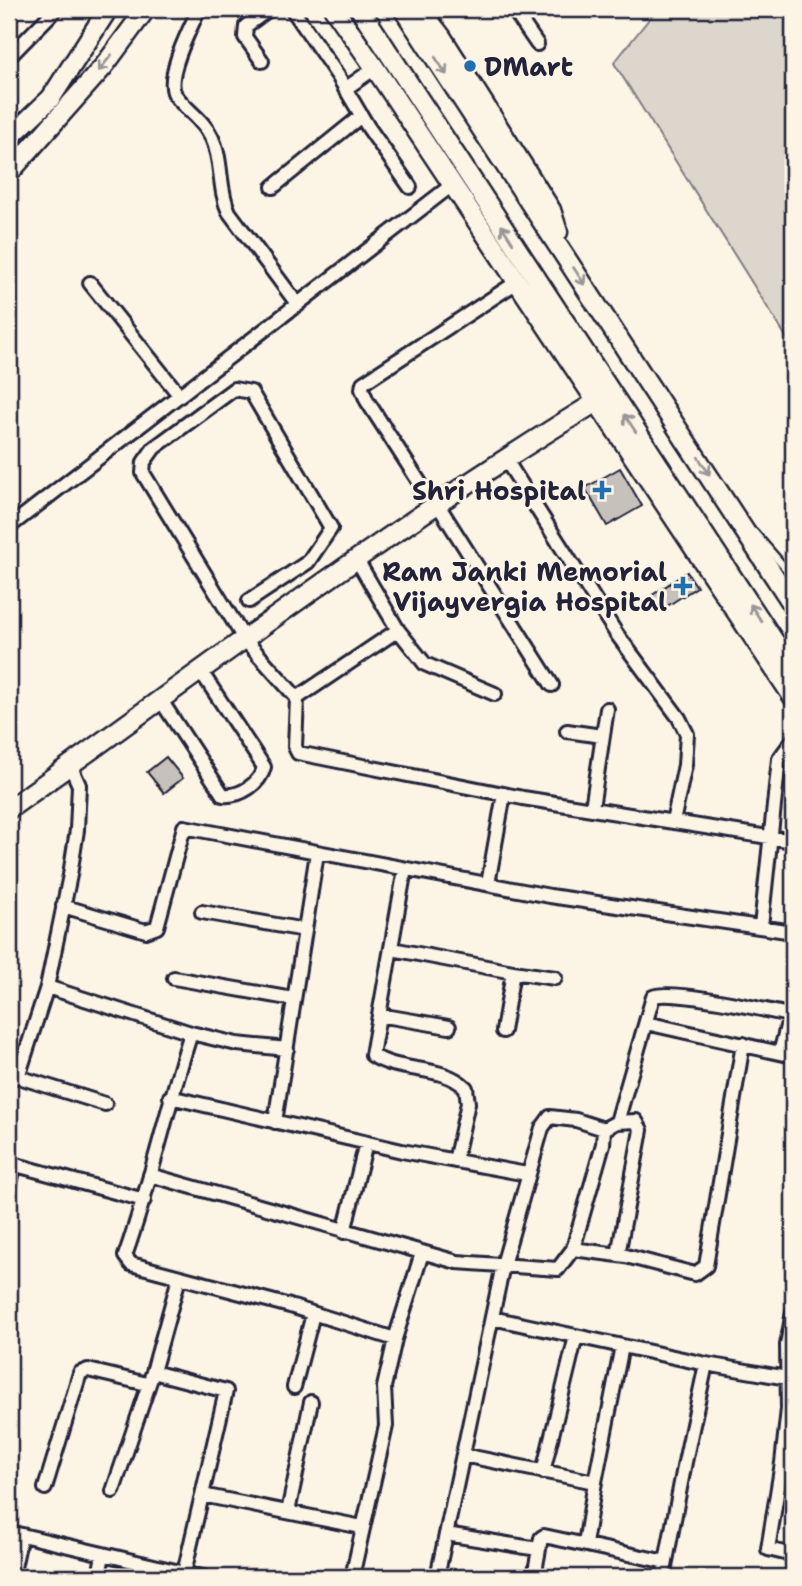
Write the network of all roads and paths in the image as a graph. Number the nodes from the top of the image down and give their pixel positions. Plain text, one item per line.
1 (56, 9) edge
2 (108, 9) edge
3 (146, 9) edge
4 (199, 9) edge
5 (269, 9) edge
6 (292, 9) edge
7 (334, 9) edge
8 (360, 9) edge
9 (403, 9) edge
10 (420, 9) edge
11 (518, 10) edge
12 (537, 44) dead end
13 (9, 57) edge
14 (262, 61) dead end
15 (375, 68) junction
16 (345, 89) junction
17 (361, 116) junction
18 (9, 138) edge
19 (9, 173) edge
20 (452, 185) junction
21 (274, 187) dead end
22 (410, 187) dead end
23 (561, 249) junction
24 (517, 282) junction
25 (90, 284) dead end
26 (298, 305) junction
27 (180, 396) junction
28 (604, 397) junction
29 (506, 460) junction
30 (433, 499) junction
31 (733, 510) junction
32 (9, 527) edge
33 (357, 560) junction
34 (793, 577) edge
35 (249, 601) dead end
36 (793, 605) edge
37 (398, 630) junction
38 (245, 640) junction
39 (200, 670) junction
40 (793, 670) edge
41 (552, 685) dead end
42 (495, 694) dead end
43 (793, 697) edge
44 (298, 698) junction
45 (160, 699) junction
46 (607, 709) dead end
47 (566, 731) dead end
48 (602, 736) junction
49 (793, 740) edge
50 (70, 765) junction
51 (504, 794) junction
52 (592, 808) junction
53 (9, 809) edge
54 (188, 814) dead end
55 (673, 822) junction
56 (184, 827) junction
57 (771, 838) junction
58 (793, 841) edge
59 (317, 853) junction
60 (405, 869) junction
61 (488, 884) junction
62 (63, 906) junction
63 (202, 912) dead end
64 (761, 926) junction
65 (305, 930) junction
66 (793, 932) edge
67 (391, 949) junction
68 (513, 972) junction
69 (174, 978) dead end
70 (555, 978) dead end
71 (47, 987) junction
72 (293, 999) junction
73 (379, 1015) junction
74 (791, 1015) edge
75 (646, 1023) junction
76 (449, 1027) dead end
77 (503, 1031) dead end
78 (191, 1034) junction
79 (743, 1044) junction
80 (287, 1049) junction
81 (780, 1053) junction
82 (793, 1056) edge
83 (13, 1076) edge
84 (170, 1097) junction
85 (105, 1104) dead end
86 (275, 1122) junction
87 (617, 1122) junction
88 (604, 1129) junction
89 (366, 1143) junction
90 (455, 1161) junction
91 (11, 1164) edge
92 (527, 1174) junction
93 (150, 1175) junction
94 (9, 1190) edge
95 (144, 1200) junction
96 (344, 1231) junction
97 (573, 1249) junction
98 (422, 1253) junction
99 (618, 1255) junction
100 (503, 1265) junction
101 (179, 1278) junction
102 (793, 1312) edge
103 (313, 1314) junction
104 (492, 1318) junction
105 (576, 1336) junction
106 (395, 1339) junction
107 (622, 1346) junction
108 (706, 1364) junction
109 (153, 1371) junction
110 (790, 1378) edge
111 (148, 1384) junction
112 (294, 1387) dead end
113 (311, 1402) dead end
114 (463, 1455) junction
115 (788, 1465) edge
116 (543, 1472) junction
117 (595, 1482) junction
118 (45, 1488) dead end
119 (113, 1491) dead end
120 (202, 1495) junction
121 (288, 1512) junction
122 (362, 1527) junction
123 (15, 1534) edge
124 (446, 1534) junction
125 (585, 1544) junction
126 (538, 1549) junction
127 (103, 1555) junction
128 (793, 1555) edge
129 (666, 1562) junction
130 (183, 1575) edge
131 (12, 1577) edge
132 (99, 1577) edge
133 (203, 1577) edge
134 (352, 1577) edge
135 (437, 1577) edge
136 (534, 1577) edge
137 (663, 1577) edge

1 - 13 street
2 - 18 main road
3 -> 19 main road
4 - 26 street
5 - 14 street
6 - 16 street
7 - 15 main road
28 -> 8 main road
9 -> 23 main road
10 - 23 main road
11 - 12 street
15 - 16 street
15 - 20 main road
16 - 17 street
17 - 21 street
17 - 22 street
20 - 24 main road
20 - 26 street
23 -> 31 main road
24 - 28 main road
24 - 30 street
25 - 27 street
26 - 27 street
27 - 32 street
28 - 29 main road
40 -> 28 main road
28 - 43 main road
29 - 30 main road
29 - 55 street
30 - 33 main road
30 - 41 street
31 - 34 lane
31 - 36 main road
33 - 37 street
33 - 38 main road
35 - 38 street
37 - 42 street
37 - 44 street
38 - 39 main road
38 - 44 street
39 - 45 main road
39 - 45 street
44 - 51 street
45 - 50 main road
46 - 48 street
47 - 48 street
48 - 52 street
49 - 57 street
50 - 53 main road
50 - 62 street
51 - 52 street
51 - 61 street
52 - 55 street
54 - 56 street
55 - 57 street
56 - 59 street
56 - 62 street
57 - 58 street
57 - 64 street
59 - 60 street
59 - 65 street
60 - 61 street
60 - 67 street
61 - 64 street
62 - 71 street
63 - 65 street
64 - 66 street
65 - 72 street
67 - 68 street
67 - 73 street
68 - 70 street
68 - 77 street
69 - 72 street
71 - 78 street
71 - 83 street
72 - 80 street
73 - 76 street
73 - 90 street
74 - 75 street
74 - 81 street
75 - 79 street
75 - 87 street
78 - 80 street
78 - 84 street
79 - 81 street
79 - 99 street
80 - 86 street
81 - 82 street
83 - 85 street
84 - 86 street
84 - 93 street
86 - 89 street
87 - 88 street
87 - 99 street
88 - 92 street
88 - 97 street
89 - 90 street
89 - 96 street
90 - 92 street
91 - 94 street
91 - 95 street
92 - 100 street
93 - 95 street
93 - 96 street
95 - 101 street
96 - 98 street
97 - 99 street
97 - 100 street
98 - 100 street
98 - 106 street
100 - 104 street
101 - 103 street
101 - 109 street
102 - 110 street
103 - 106 street
103 - 112 street
104 - 105 street
104 - 114 street
105 - 107 street
105 - 116 street
106 - 122 street
107 - 108 street
107 - 117 street
108 - 110 street
108 - 129 street
109 - 111 street
109 - 120 street
110 - 115 street
111 - 118 street
111 - 119 street
113 - 121 street
114 - 116 street
114 - 124 street
115 - 128 street
116 - 117 street
117 - 125 street
120 - 121 street
120 - 130 street
121 - 122 street
122 - 134 street
123 - 127 street
123 - 131 street
124 - 126 street
124 - 135 street
125 - 126 street
125 - 129 street
126 - 136 street
127 - 130 street
127 - 132 street
129 - 137 street
130 - 133 street

